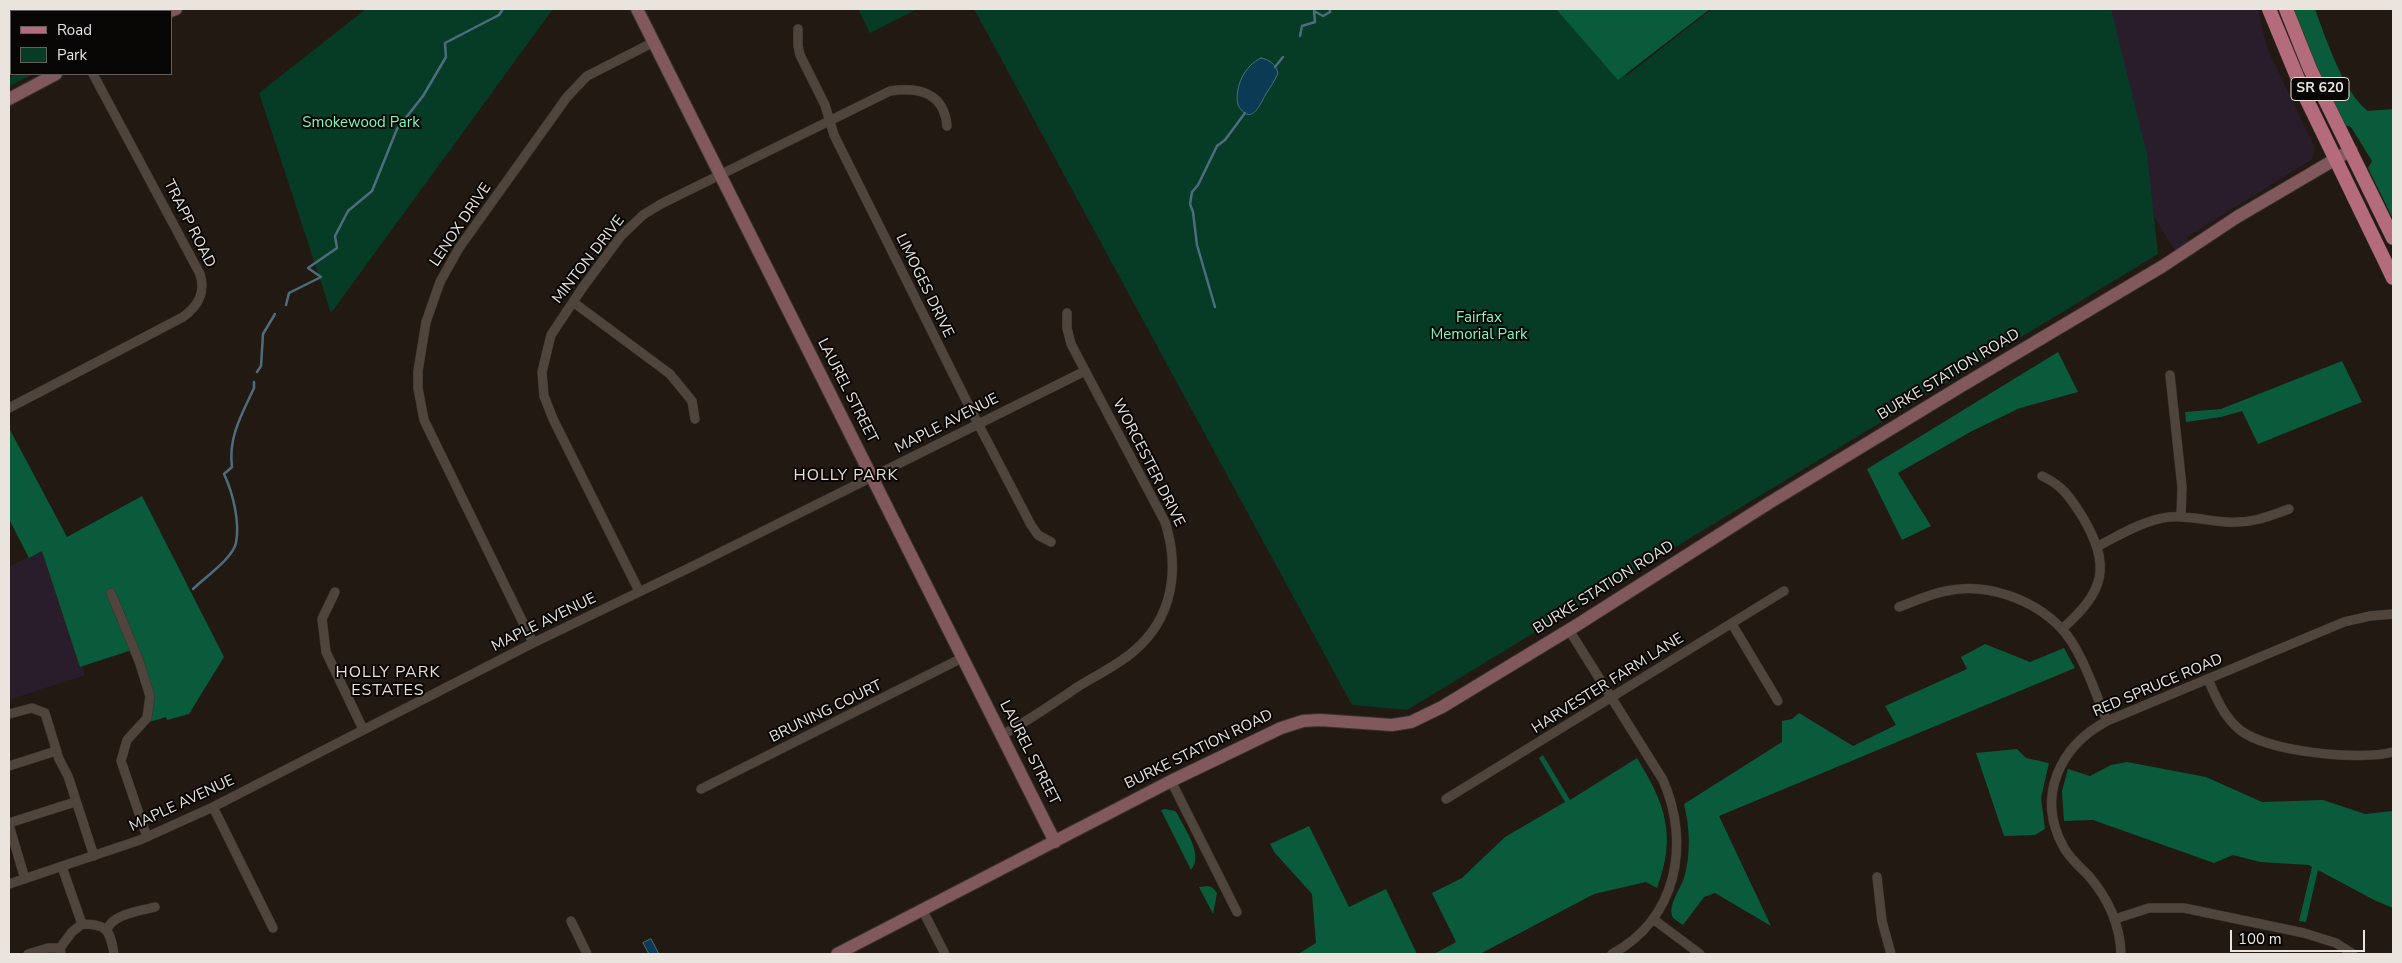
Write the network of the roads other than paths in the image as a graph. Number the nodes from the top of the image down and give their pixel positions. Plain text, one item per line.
1 (638, 9) edge
2 (2269, 9) edge
3 (2286, 9) edge
4 (798, 30) dead end
5 (654, 42) junction
6 (54, 75) edge
7 (94, 75) edge
8 (9, 99) edge
9 (829, 121) junction
10 (947, 126) dead end
11 (2351, 150) junction
12 (2335, 159) junction
13 (720, 174) junction
14 (2393, 238) edge
15 (2393, 278) edge
16 (573, 302) junction
17 (1067, 313) dead end
18 (1085, 371) junction
19 (2170, 375) dead end
20 (9, 408) edge
21 (695, 419) dead end
22 (978, 423) junction
23 (2042, 476) dead end
24 (872, 477) junction
25 (2289, 509) dead end
26 (2181, 516) junction
27 (1051, 542) dead end
28 (2098, 546) junction
29 (639, 591) junction
30 (1784, 591) dead end
31 (335, 592) dead end
32 (111, 593) dead end
33 (1899, 607) dead end
34 (2393, 614) edge
35 (1732, 624) junction
36 (2062, 629) junction
37 (1569, 630) junction
38 (533, 643) junction
39 (962, 658) junction
40 (2208, 679) junction
41 (1612, 697) junction
42 (1778, 701) dead end
43 (9, 714) edge
44 (2106, 721) junction
45 (363, 729) junction
46 (1004, 734) junction
47 (56, 751) junction
48 (2393, 752) edge
49 (9, 766) edge
50 (1172, 781) junction
51 (701, 789) dead end
52 (1446, 799) dead end
53 (75, 802) junction
54 (212, 807) junction
55 (9, 824) edge
56 (147, 837) junction
57 (1055, 842) junction
58 (94, 856) junction
59 (62, 867) junction
60 (1877, 876) dead end
61 (25, 879) junction
62 (9, 884) edge
63 (155, 907) dead end
64 (923, 912) junction
65 (1237, 912) dead end
66 (1653, 919) junction
67 (2115, 919) junction
68 (571, 921) dead end
69 (82, 924) junction
70 (273, 928) dead end
71 (107, 930) junction
72 (61, 951) edge
73 (28, 954) edge
74 (114, 954) edge
75 (587, 954) edge
76 (837, 954) edge
77 (945, 954) edge
78 (1612, 954) edge
79 (1700, 954) edge
80 (1890, 954) edge
81 (2121, 954) edge
82 (2353, 954) edge

1 - 5 street, LAUREL STREET
2 - 12 main road, SR 620
3 - 11 main road, SR 620
4 - 9 street, LIMOGES DRIVE
5 - 13 street, LAUREL STREET
5 - 38 street, LENOX DRIVE
6 - 8 street
7 - 20 street, TRAPP ROAD
9 - 10 street, MINTON DRIVE
9 - 13 street, MINTON DRIVE
9 - 22 street, LIMOGES DRIVE
11 - 12 street, BURKE STATION ROAD
11 - 14 main road, SR 620
12 - 15 main road, SR 620
12 - 37 street, BURKE STATION ROAD
13 - 16 street, MINTON DRIVE
13 - 24 street, LAUREL STREET
16 - 21 street
16 - 29 street, MINTON DRIVE
17 - 18 street, WORCESTER DRIVE
18 - 22 street, MAPLE AVENUE
18 - 46 street, WORCESTER DRIVE
19 - 26 street
22 - 24 street, MAPLE AVENUE
22 - 27 street, LIMOGES DRIVE
23 - 28 street
24 - 29 street, MAPLE AVENUE
24 - 39 street, LAUREL STREET
25 - 26 street
26 - 28 street
28 - 36 street
29 - 38 street, MAPLE AVENUE
30 - 35 street, HARVESTER FARM LANE
31 - 45 street
32 - 56 street
33 - 36 street
34 - 40 street, RED SPRUCE ROAD
35 - 41 street, HARVESTER FARM LANE
35 - 42 street
36 - 44 street
37 - 41 street
37 - 50 street, BURKE STATION ROAD
38 - 45 street, MAPLE AVENUE
39 - 46 street, LAUREL STREET
39 - 51 street, BRUNING COURT
40 - 44 street, RED SPRUCE ROAD
40 - 48 street
41 - 52 street, HARVESTER FARM LANE
41 - 66 street
43 - 47 street
44 - 67 street, RED SPRUCE ROAD
45 - 54 street, MAPLE AVENUE
46 - 57 street, LAUREL STREET
47 - 49 street
47 - 53 street
50 - 57 street, BURKE STATION ROAD
50 - 65 street
53 - 55 street
53 - 58 street
54 - 56 street, MAPLE AVENUE
54 - 70 street
55 - 61 street
56 - 58 street, MAPLE AVENUE
57 - 64 street, BURKE STATION ROAD
58 - 59 street, MAPLE AVENUE
59 - 61 street, MAPLE AVENUE
59 - 69 street
60 - 80 street
61 - 62 street, MAPLE AVENUE
63 - 71 street
64 - 76 street, BURKE STATION ROAD
64 - 77 street
66 - 78 street
66 - 79 street
67 - 81 street, RED SPRUCE ROAD
67 - 82 street
68 - 75 street
69 - 71 street
69 - 72 street
71 - 74 street
72 - 73 street

